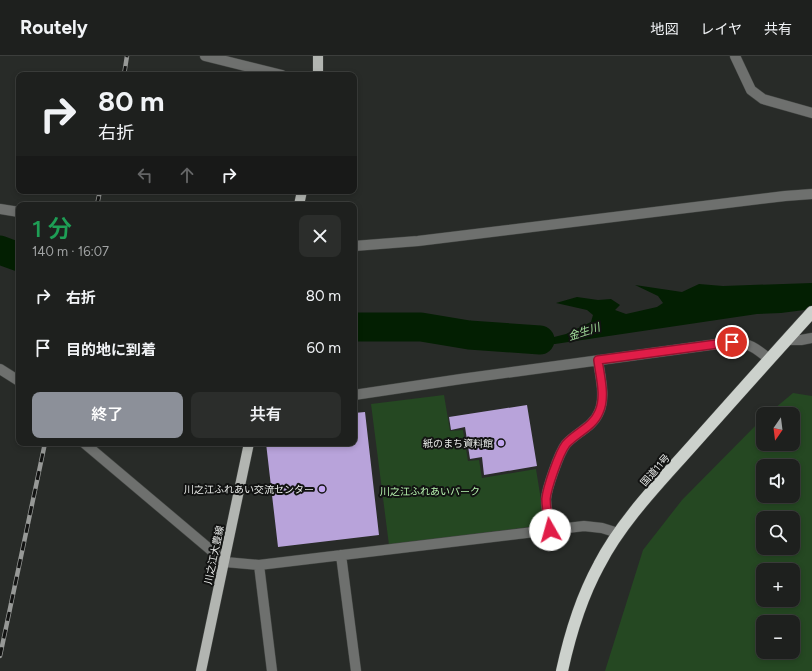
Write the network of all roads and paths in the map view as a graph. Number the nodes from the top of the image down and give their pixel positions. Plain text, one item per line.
1 (205, 56) edge
2 (318, 56) edge
3 (735, 56) edge
4 (270, 72) edge
5 (318, 72) edge
6 (812, 113) edge
7 (812, 194) edge
8 (0, 209) edge
9 (16, 212) edge
10 (357, 246) edge
11 (812, 312) edge
12 (812, 338) edge
13 (787, 340) junction
14 (769, 359) junction
15 (598, 360) junction
16 (0, 369) edge
17 (16, 379) edge
18 (357, 395) edge
19 (88, 446) edge
20 (248, 446) edge
21 (550, 530) junction
22 (618, 533) junction
23 (341, 555) junction
24 (225, 562) junction
25 (258, 565) junction
26 (201, 671) edge
27 (272, 671) edge
28 (356, 671) edge
29 (562, 671) edge

1 - 4 street
2 - 5 main road
3 - 6 street
7 - 10 street
8 - 9 street
11 - 13 highway, 国道11号
12 - 13 street
13 - 14 highway, 国道11号
14 - 15 street
14 - 22 highway, 国道11号
15 - 18 street
15 - 21 street
16 - 17 street
19 - 24 street
20 - 24 main road, 川之江大豊線
21 - 22 street
21 - 23 street
22 - 29 highway, 国道11号
23 - 25 street
23 - 28 street
24 - 25 street
24 - 26 main road, 川之江大豊線
25 - 27 street

